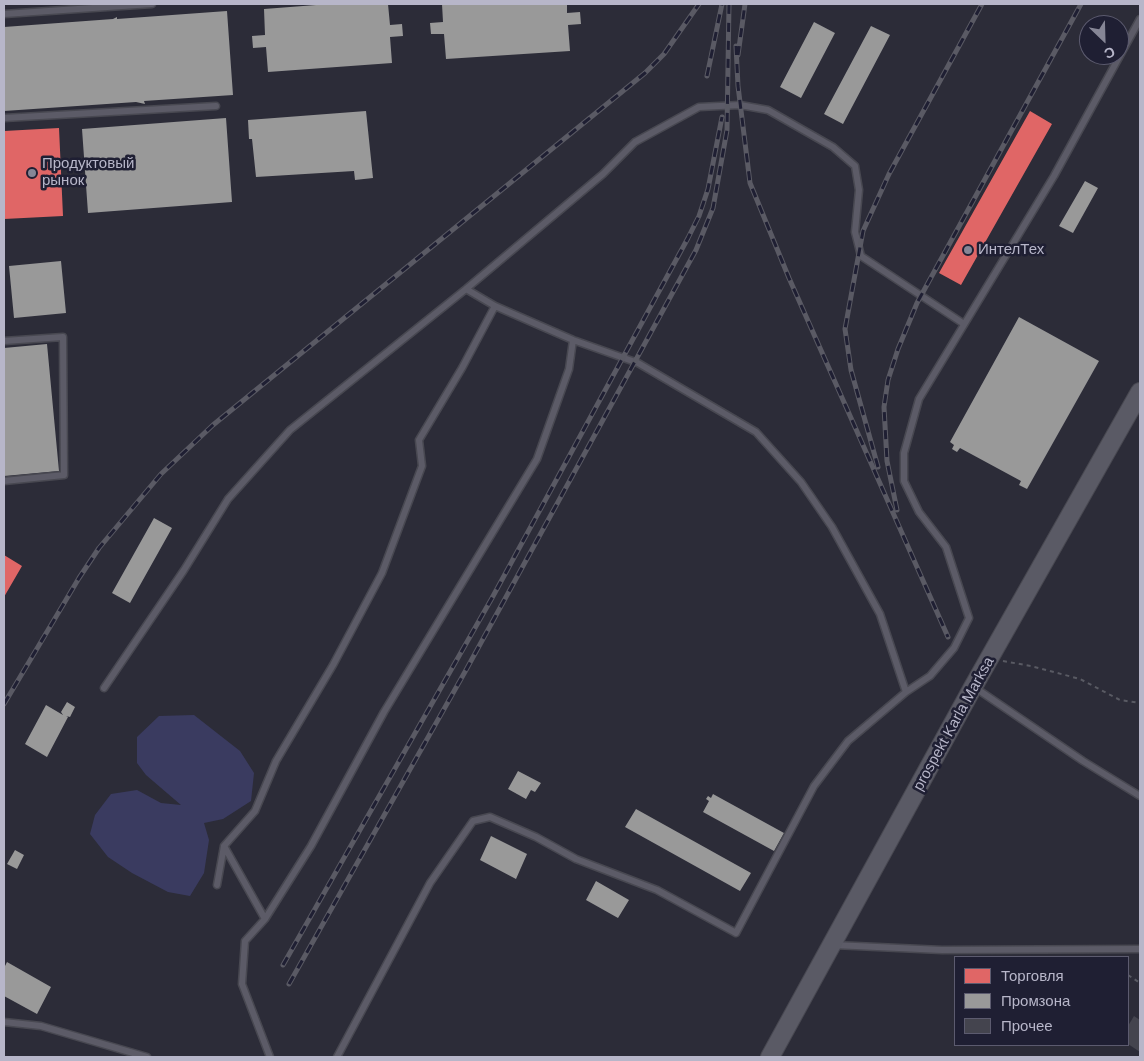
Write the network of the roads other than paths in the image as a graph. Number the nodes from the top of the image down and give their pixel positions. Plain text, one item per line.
1 (152, 4) edge
2 (4, 14) edge
3 (1140, 20) edge
4 (216, 106) dead end
5 (4, 118) edge
6 (466, 289) junction
7 (495, 306) junction
8 (964, 324) junction
9 (573, 340) junction
10 (4, 341) edge
11 (1140, 392) edge
12 (4, 481) edge
13 (973, 687) junction
14 (104, 688) dead end
15 (906, 692) junction
16 (1140, 796) edge
17 (224, 846) junction
18 (217, 886) dead end
19 (265, 919) junction
20 (830, 945) junction
21 (1140, 949) edge
22 (4, 1022) edge
23 (147, 1057) edge
24 (270, 1057) edge
25 (337, 1057) edge
26 (770, 1057) edge

1 - 2 lane
3 - 8 lane
4 - 5 lane
6 - 7 lane
6 - 8 lane
6 - 14 lane
7 - 9 lane
7 - 17 lane
8 - 15 lane
9 - 15 lane
9 - 19 lane
10 - 12 lane
11 - 13 main road, prospekt Karla Marksa
13 - 16 lane
13 - 20 main road, prospekt Karla Marksa
15 - 25 lane
17 - 18 lane
17 - 19 lane
19 - 24 lane
20 - 21 lane
20 - 26 main road, prospekt Karla Marksa
22 - 23 lane

